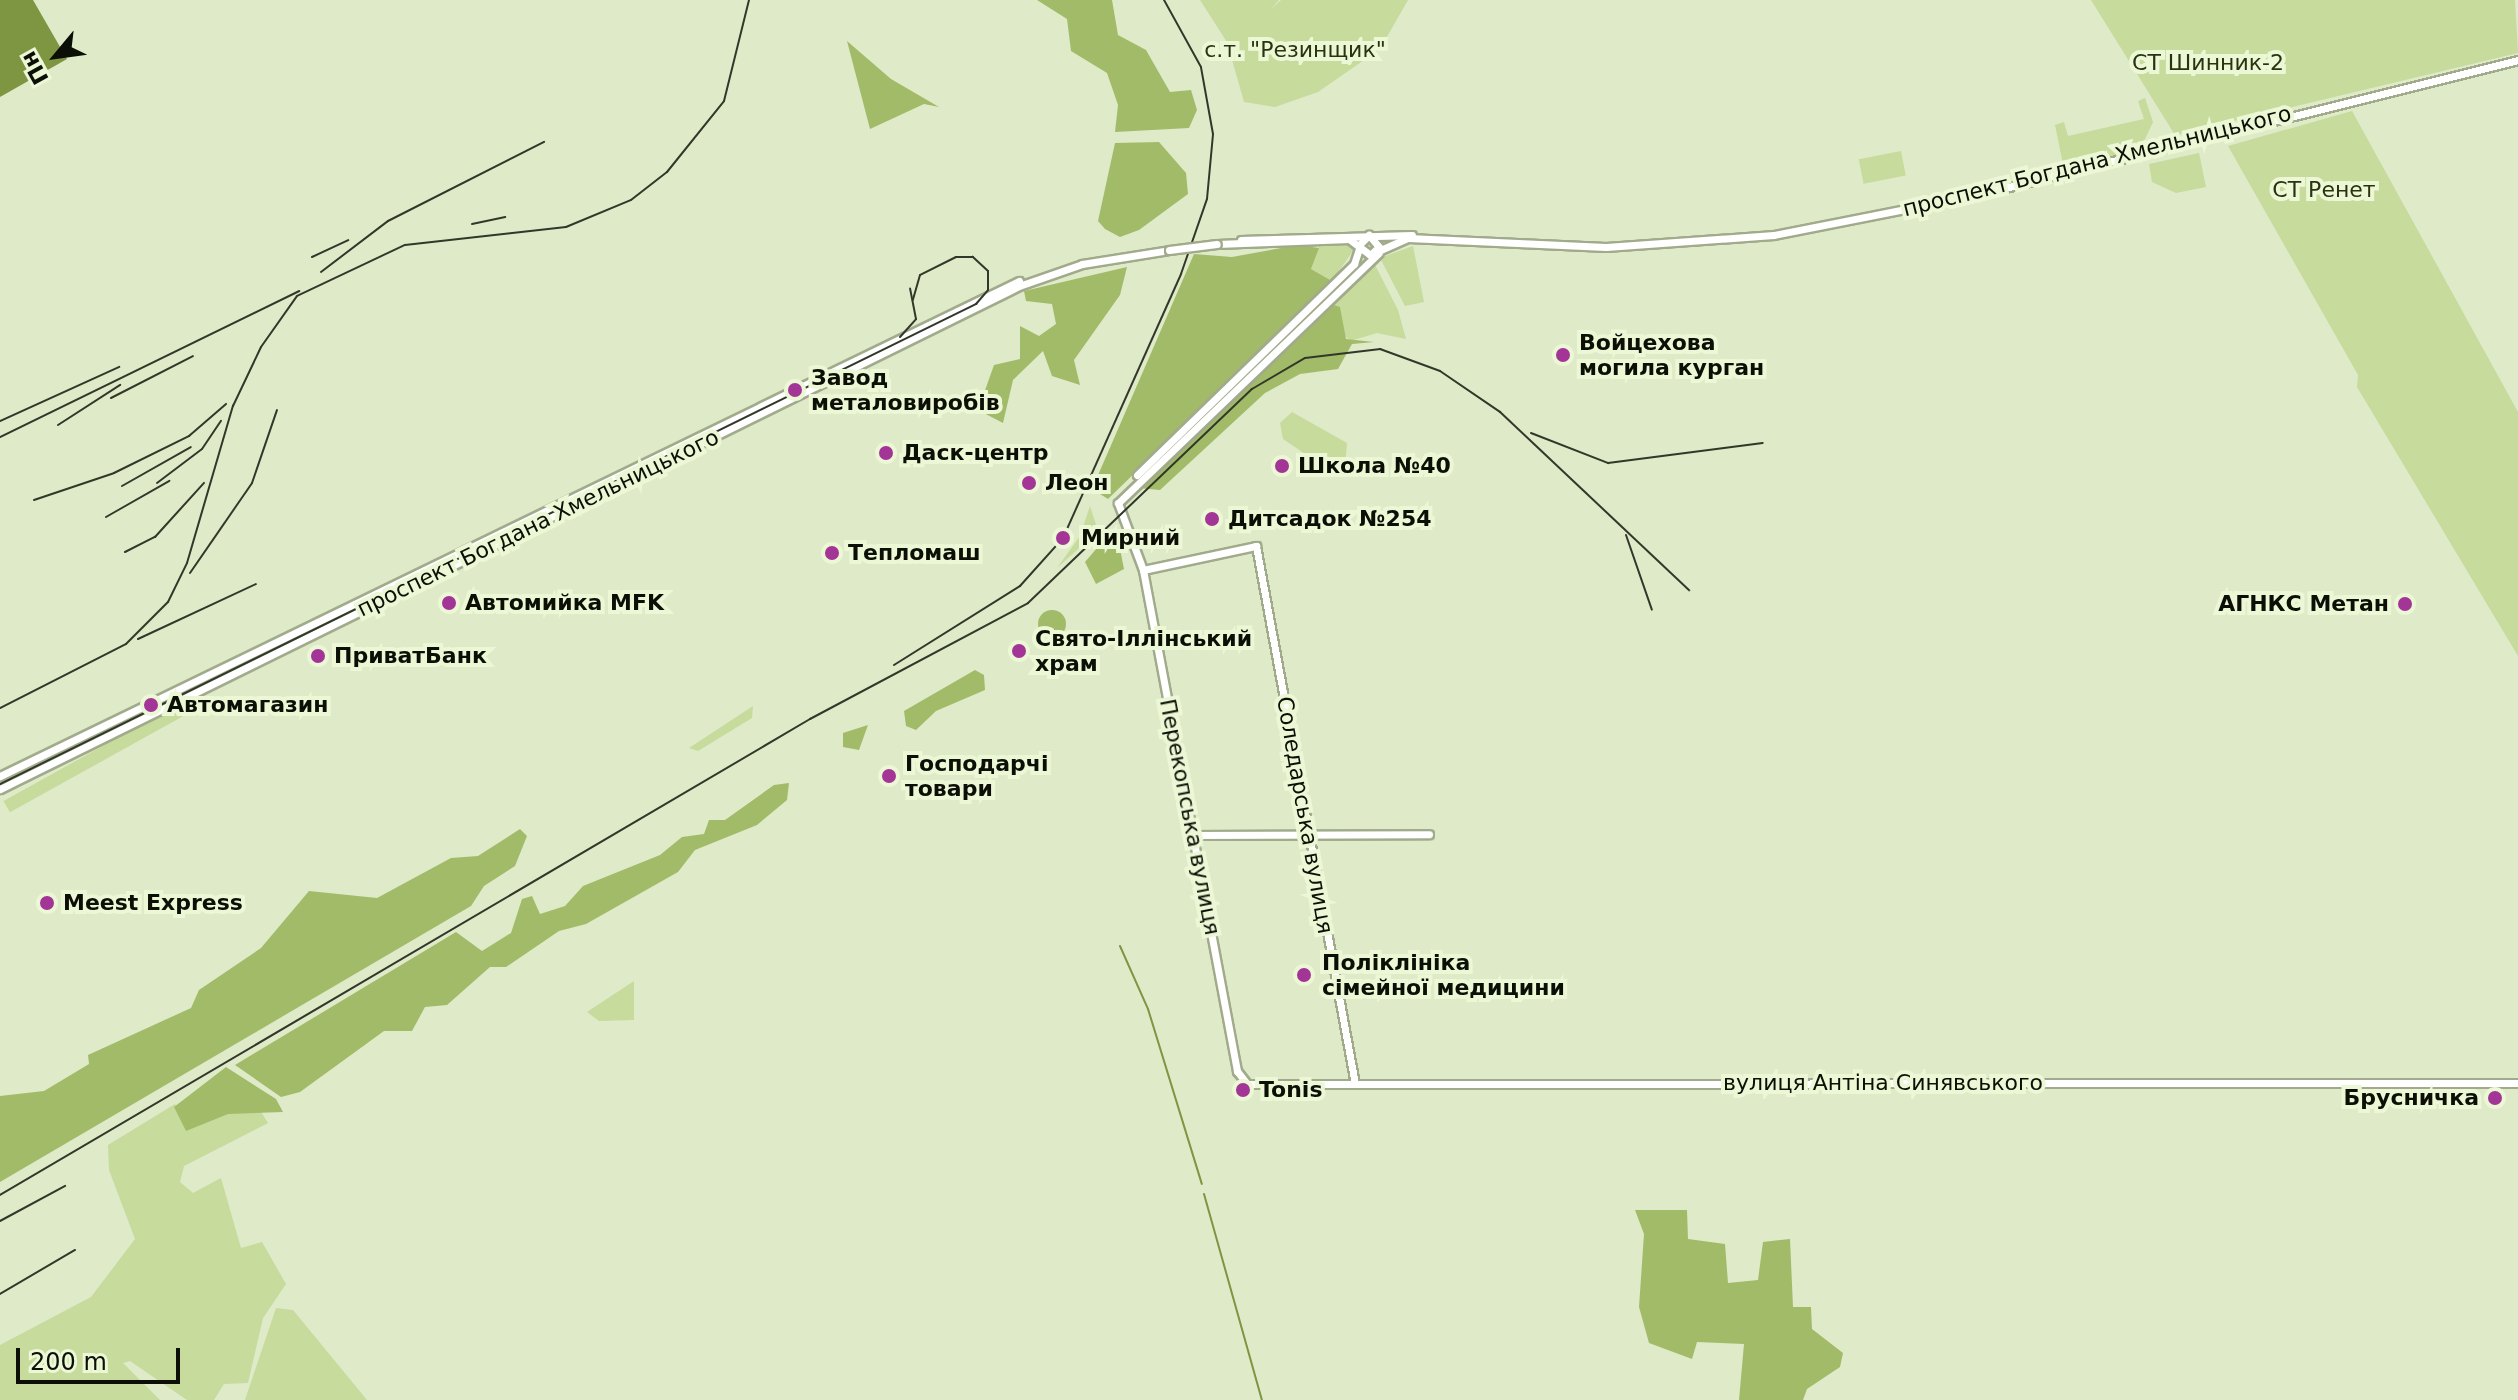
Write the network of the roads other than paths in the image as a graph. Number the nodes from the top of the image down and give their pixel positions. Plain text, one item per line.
1 (2518, 60) edge
2 (1366, 235) junction
3 (1412, 235) junction
4 (1434, 238) junction
5 (1237, 241) junction
6 (1388, 245) junction
7 (1359, 247) junction
8 (1374, 253) junction
9 (1079, 266) junction
10 (1315, 312) junction
11 (1118, 503) junction
12 (1143, 570) junction
13 (0, 776) edge
14 (0, 789) edge
15 (1429, 834) dead end
16 (1193, 835) junction
17 (1310, 835) junction
18 (2518, 1083) edge
19 (1247, 1084) joint
20 (1355, 1084) junction

1 - 4 main road, проспект Богдана Хмельницького
2 - 3 main road, проспект Богдана Хмельницького
2 - 3 main road, проспект Богдана Хмельницького
2 - 5 main road, проспект Богдана Хмельницького
2 - 7 main road
2 - 8 main road
3 - 4 main road, проспект Богдана Хмельницького
4 - 6 main road, проспект Богдана Хмельницького
5 - 7 main road, проспект Богдана Хмельницького
5 - 9 main road, проспект Богдана Хмельницького, bridge
6 - 8 main road, проспект Богдана Хмельницького
6 - 10 main road
7 - 8 main road, проспект Богдана Хмельницького
7 - 11 main road
8 - 10 main road
9 - 13 main road, проспект Богдана Хмельницького
9 - 14 main road, проспект Богдана Хмельницького
10 - 11 main road
11 - 12 main road, Перекопська вулиця
12 - 16 main road, Перекопська вулиця
12 - 17 main road, Соледарська вулиця
15 - 17 main road
16 - 17 main road
16 - 19 main road, Перекопська вулиця
17 - 20 main road, Соледарська вулиця
18 - 20 main road, вулиця Антіна Синявського
19 - 20 main road, вулиця Антіна Синявського

